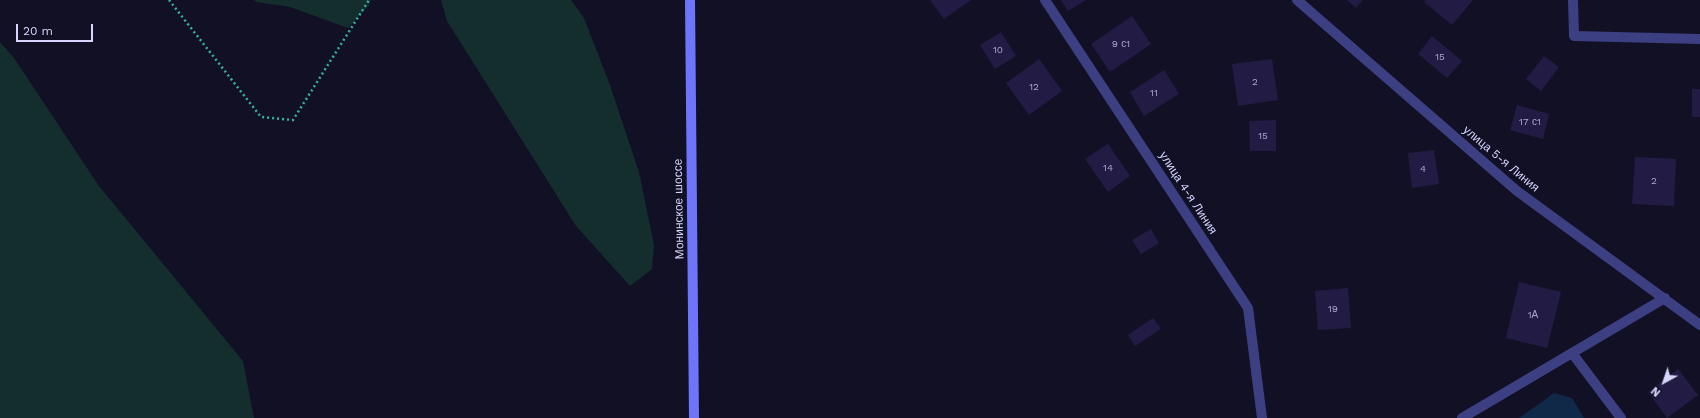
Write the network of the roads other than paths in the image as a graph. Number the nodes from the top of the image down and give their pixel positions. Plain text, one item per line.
1 (690, 0) edge
2 (1045, 0) edge
3 (1297, 0) edge
4 (1573, 0) edge
5 (1700, 39) edge
6 (1665, 298) junction
7 (1700, 325) edge
8 (1572, 353) junction
9 (694, 418) edge
10 (1262, 418) edge
11 (1462, 418) edge
12 (1622, 418) edge

1 - 9 main road, Монинское шоссе
2 - 10 street, улица 4-я Линия
3 - 6 street, улица 5-я Линия
4 - 5 street
6 - 7 street, улица 5-я Линия
6 - 8 street
8 - 11 street
8 - 12 street

